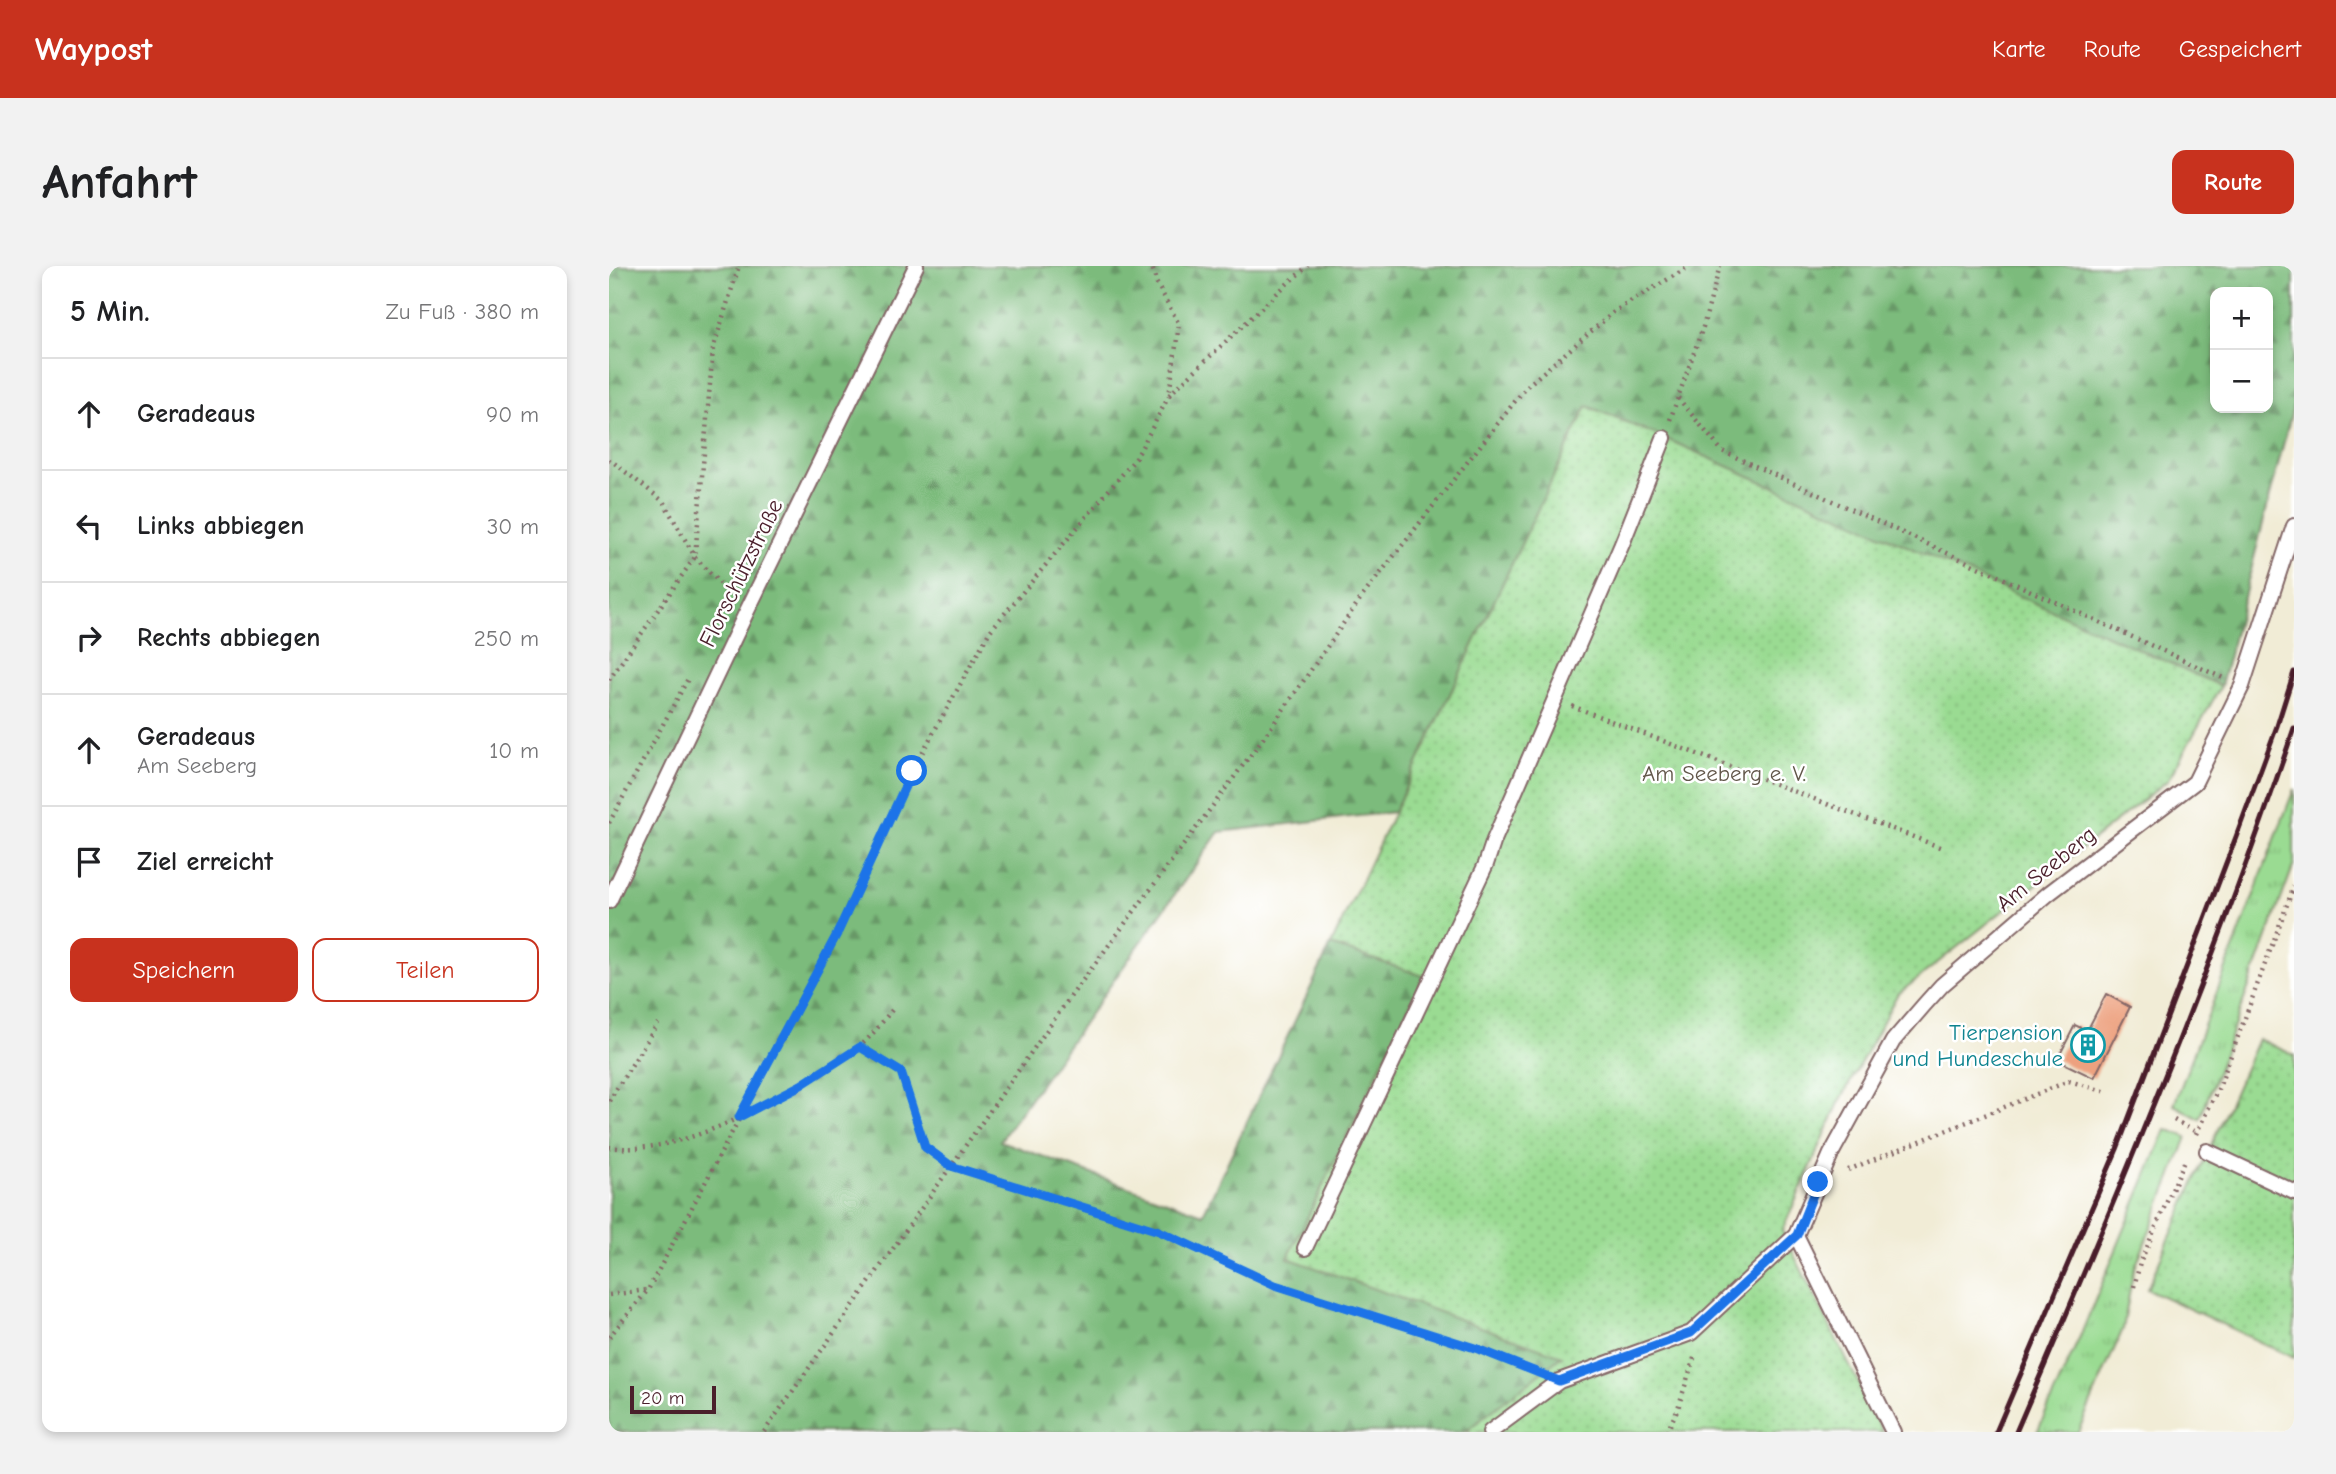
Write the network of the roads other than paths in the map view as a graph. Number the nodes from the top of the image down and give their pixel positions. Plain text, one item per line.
1 (916, 266) edge
2 (1664, 438) road end
3 (2294, 526) edge
4 (609, 901) edge
5 (2207, 1150) dead end
6 (2294, 1192) edge
7 (1797, 1235) junction
8 (1305, 1248) dead end
9 (1490, 1432) edge
10 (1893, 1432) edge

1 - 4 lane, Florschützstraße
2 - 8 lane
3 - 7 lane, Am Seeberg
5 - 6 lane
7 - 9 lane
7 - 10 lane

